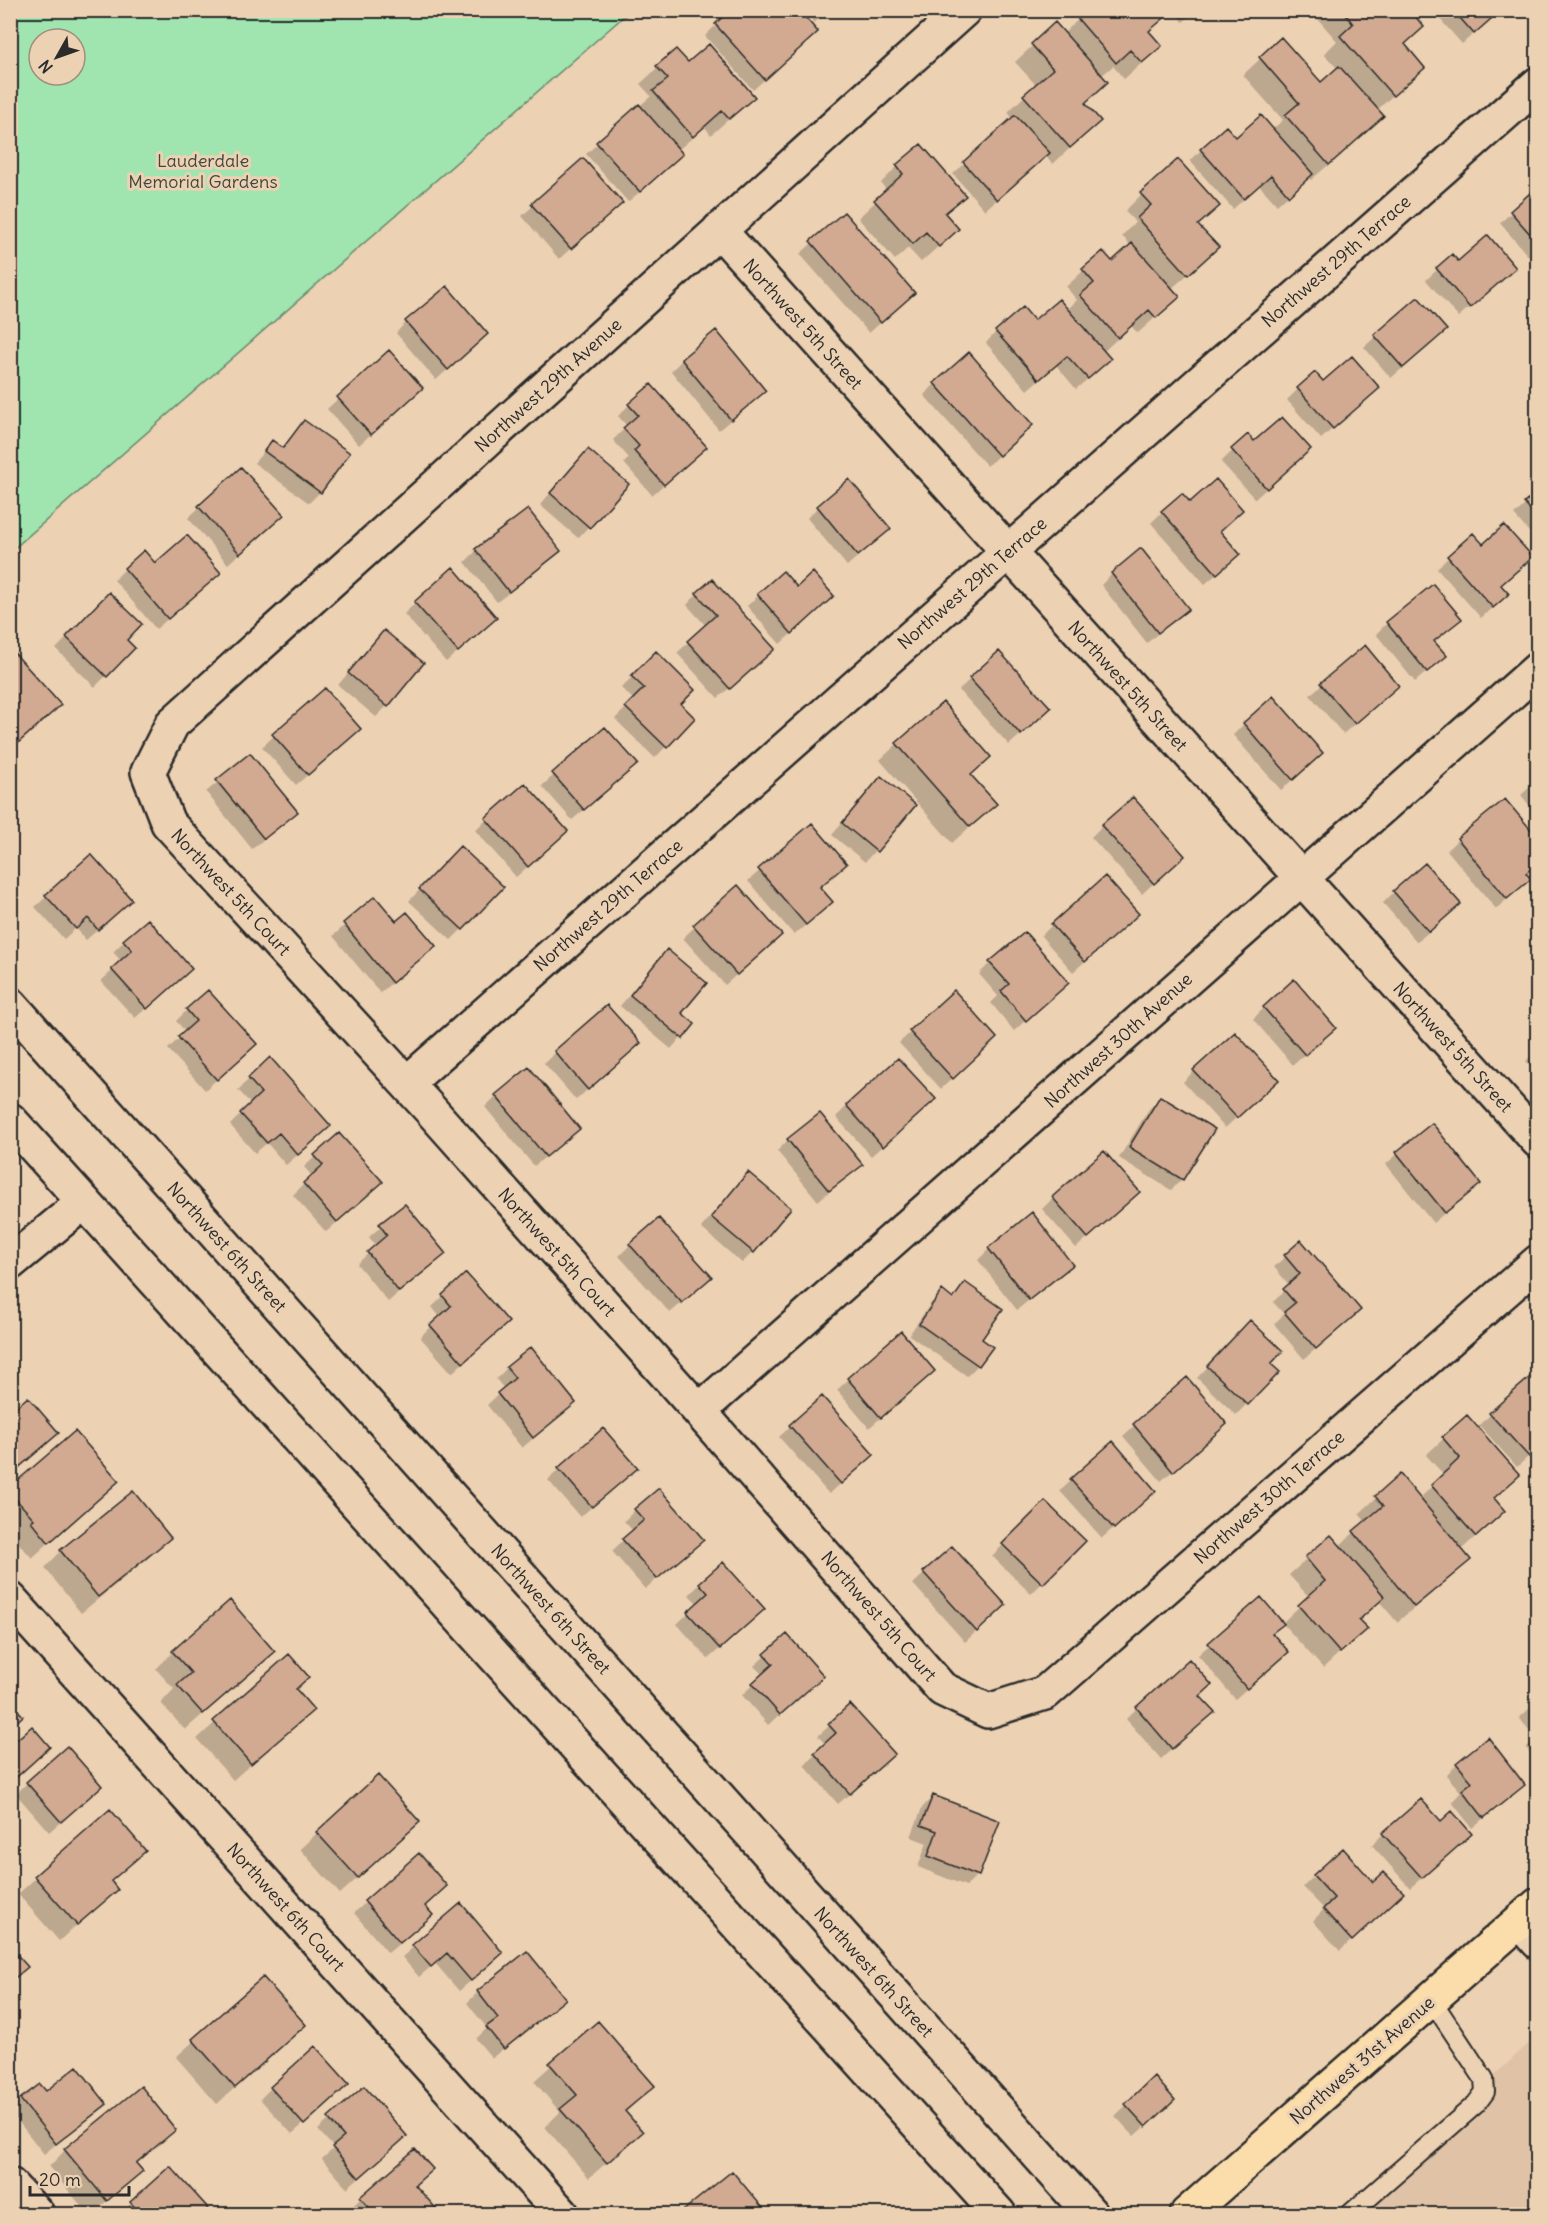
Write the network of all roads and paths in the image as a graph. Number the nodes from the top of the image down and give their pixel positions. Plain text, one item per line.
1 (964, 10) edge
2 (1538, 84) edge
3 (719, 230) junction
4 (1008, 552) junction
5 (1538, 669) edge
6 (148, 772) joint
7 (1301, 878) junction
8 (10, 1004) edge
9 (406, 1083) junction
10 (10, 1120) edge
11 (1538, 1141) edge
12 (84, 1202) junction
13 (1538, 1262) edge
14 (10, 1263) edge
15 (699, 1412) junction
16 (10, 1599) edge
17 (988, 1711) joint
18 (1532, 1923) edge
19 (1431, 1999) junction
20 (10, 2185) edge
21 (37, 2214) edge
22 (562, 2214) edge
23 (999, 2214) edge
24 (1091, 2214) edge
25 (1187, 2214) edge
26 (1350, 2214) edge

1 - 3 street, Northwest 29th Avenue
2 - 4 street, Northwest 29th Terrace
3 - 4 street, Northwest 5th Street
3 - 6 street, Northwest 29th Avenue
4 - 7 street, Northwest 5th Street
4 - 9 street, Northwest 29th Terrace
5 - 7 street, Northwest 30th Avenue
6 - 9 street, Northwest 5th Court
7 - 11 street, Northwest 5th Street
7 - 15 street, Northwest 30th Avenue
8 - 24 street, Northwest 6th Street
9 - 15 street, Northwest 5th Court
10 - 12 street
12 - 14 street
12 - 23 street
13 - 17 street, Northwest 30th Terrace
15 - 17 street, Northwest 5th Court
16 - 22 street, Northwest 6th Court
18 - 19 main road, Northwest 31st Avenue
19 - 25 main road, Northwest 31st Avenue
19 - 26 lane
20 - 21 street

